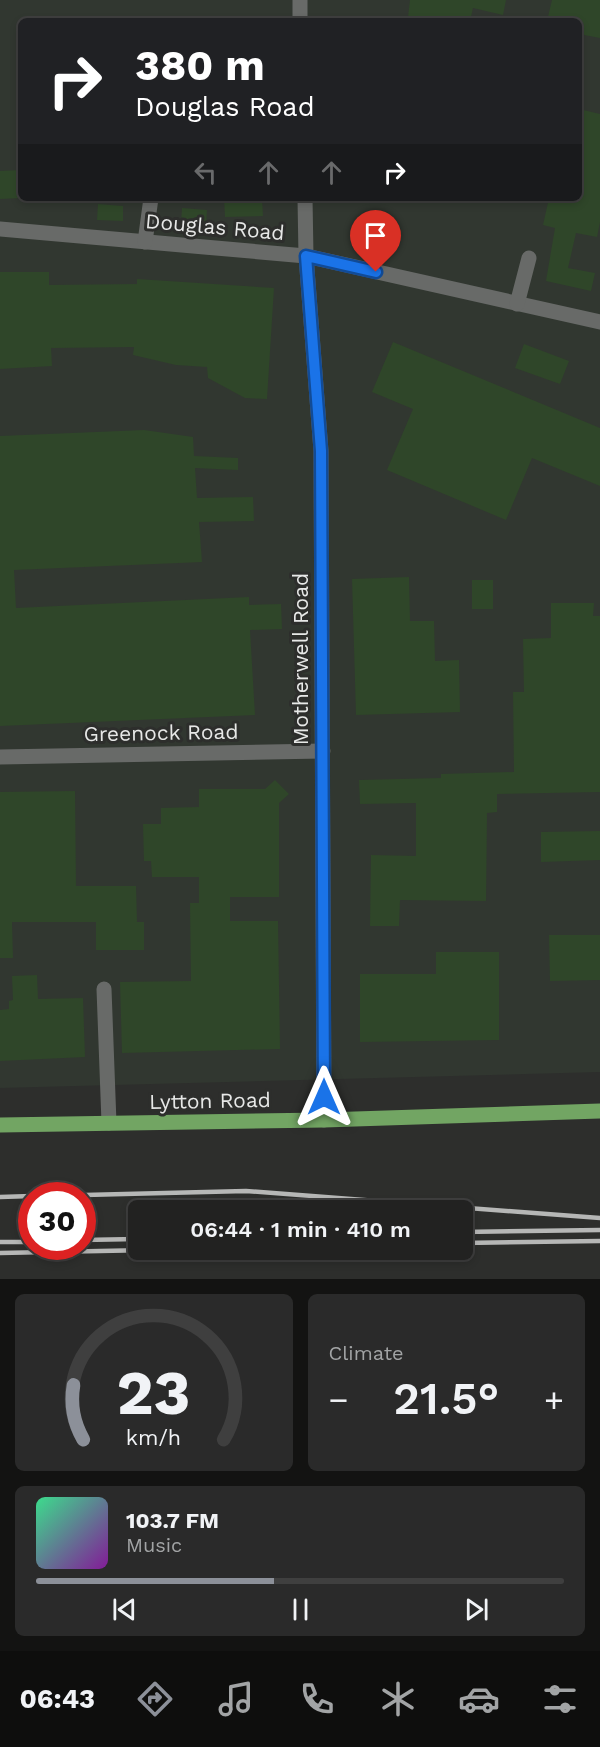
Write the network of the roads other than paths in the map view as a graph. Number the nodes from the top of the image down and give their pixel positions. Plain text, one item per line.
1 (300, 0) edge
2 (300, 18) edge
3 (151, 201) edge
4 (305, 201) edge
5 (0, 229) edge
6 (145, 242) junction
7 (306, 256) junction
8 (529, 258) dead end
9 (517, 304) junction
10 (600, 322) edge
11 (323, 751) junction
12 (0, 757) edge
13 (104, 989) dead end
14 (600, 1111) edge
15 (324, 1120) junction
16 (109, 1123) junction
17 (0, 1125) edge

1 - 2 street
3 - 6 street
4 - 7 street, Motherwell Road
5 - 6 street, Douglas Road
6 - 7 street, Douglas Road
7 - 9 street, Douglas Road
7 - 11 street, Motherwell Road
8 - 9 street
9 - 10 street, Douglas Road
11 - 12 street, Greenock Road
11 - 15 street, Motherwell Road
13 - 16 street
14 - 15 main road, Lytton Road
15 - 16 main road, Lytton Road
16 - 17 main road, Lytton Road

